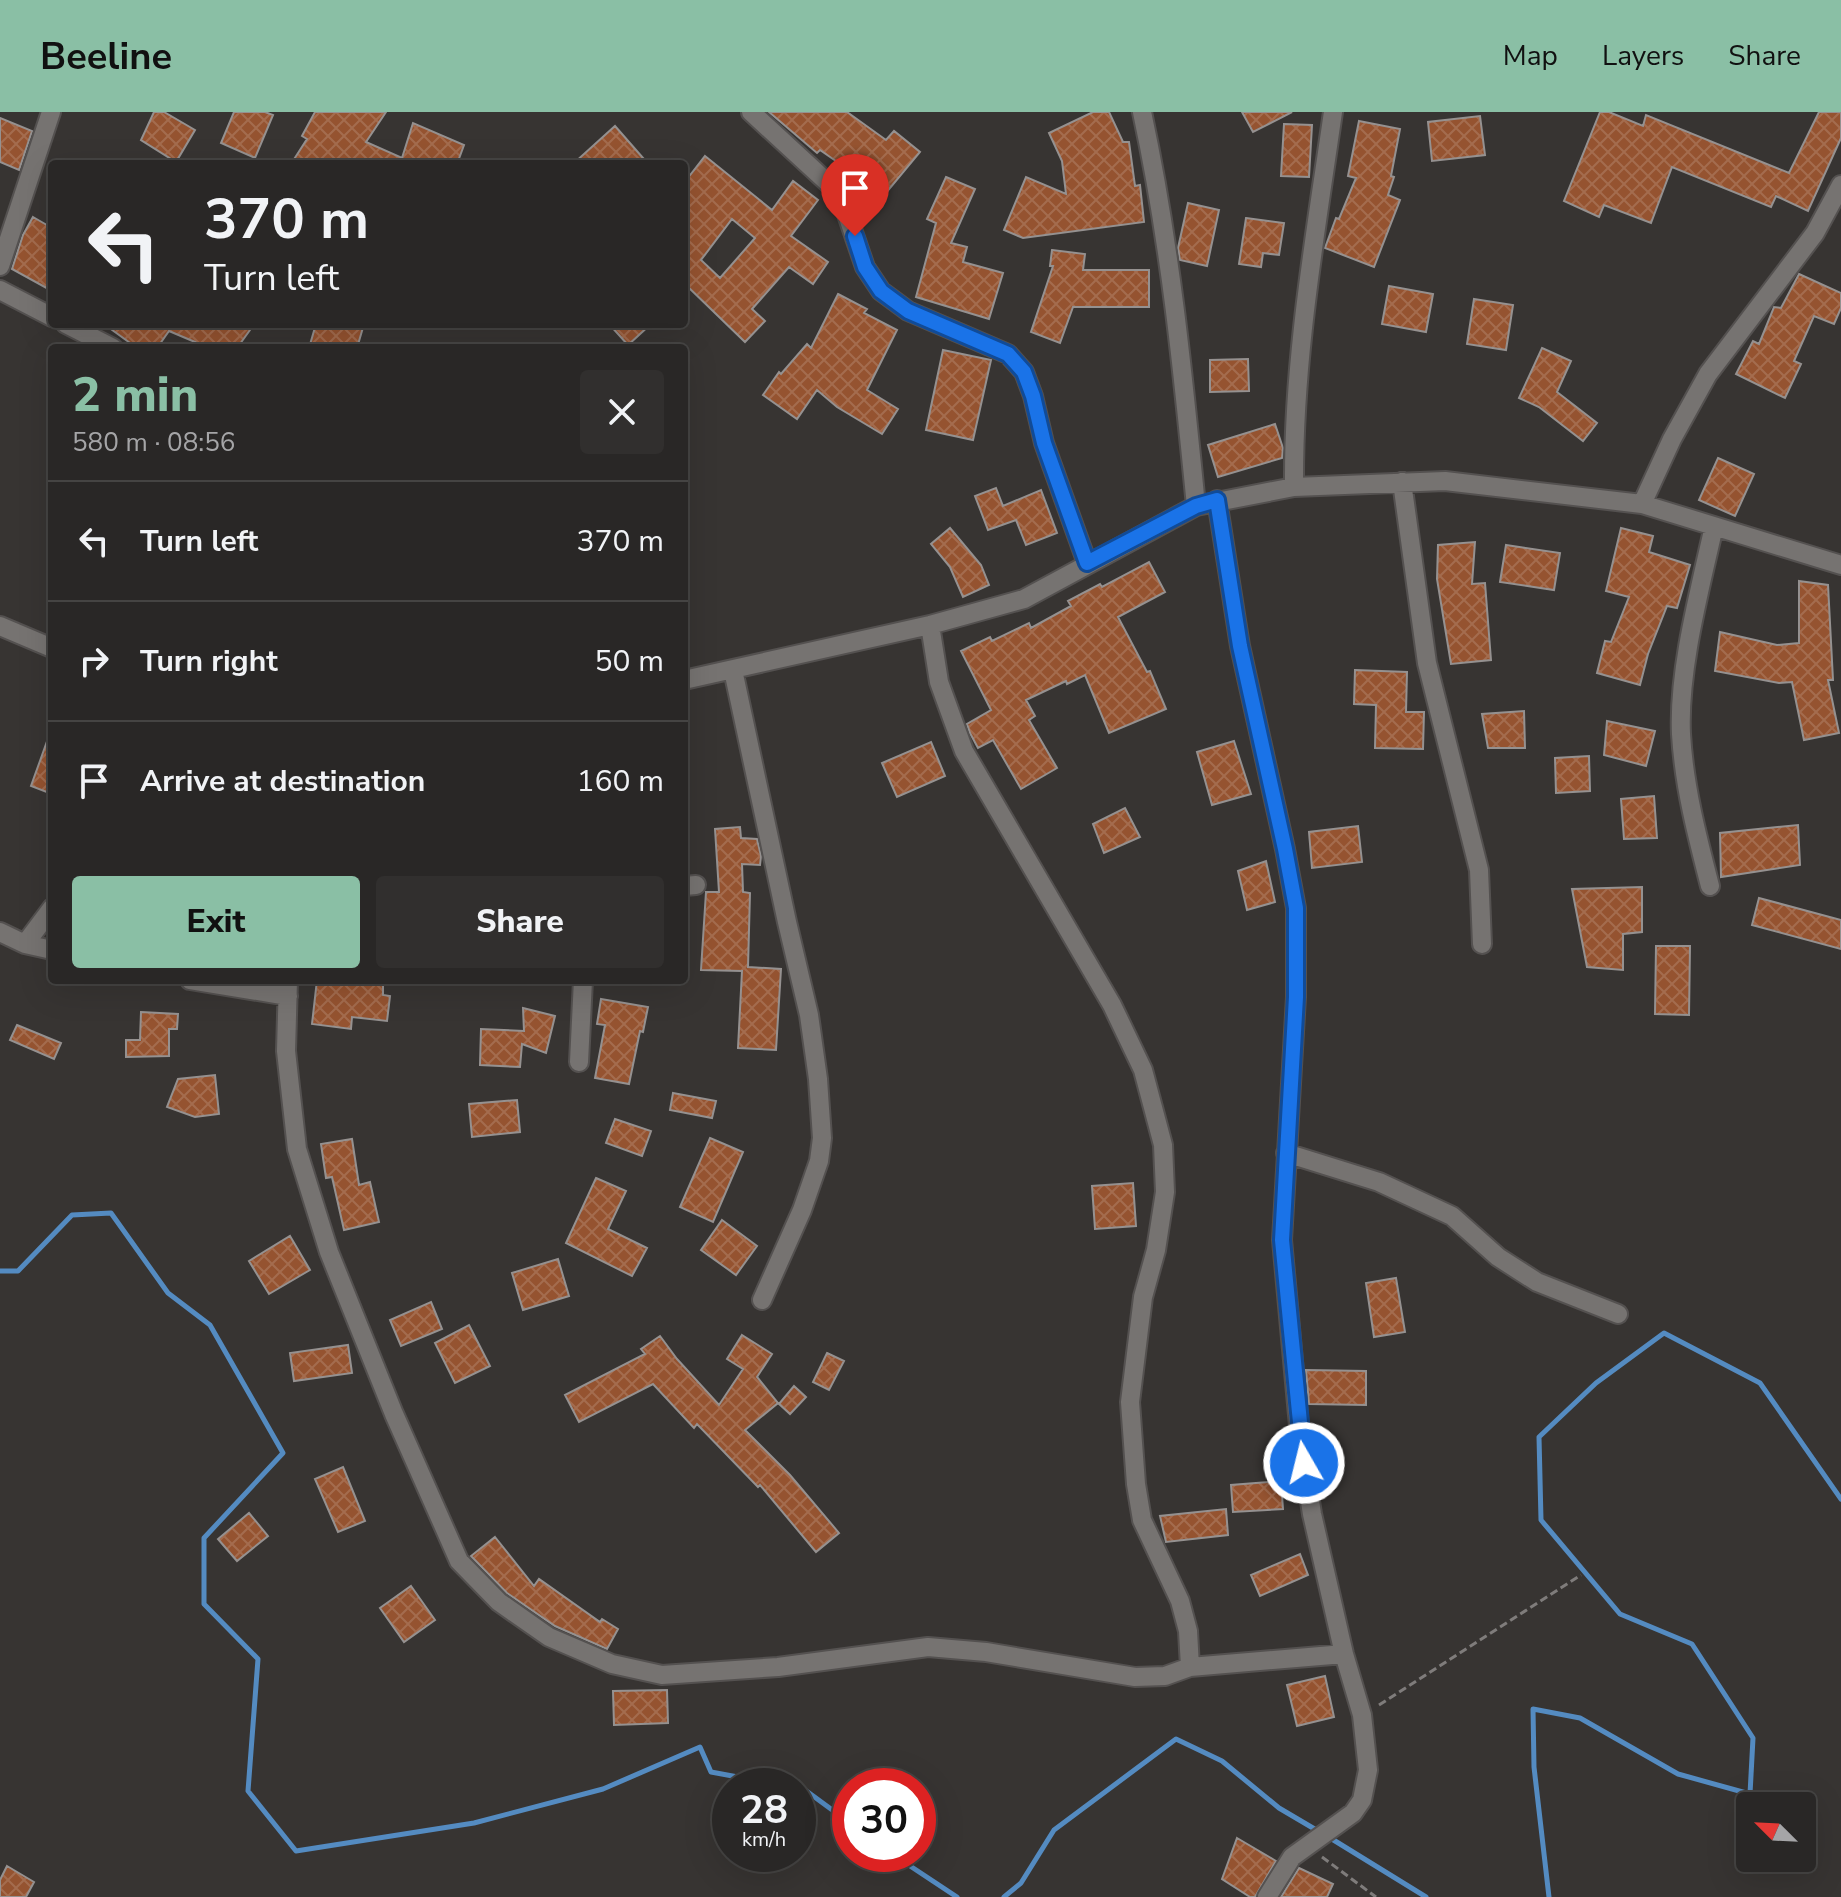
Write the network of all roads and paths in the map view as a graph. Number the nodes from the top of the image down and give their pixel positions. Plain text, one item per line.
1 (51, 112) edge
2 (751, 112) edge
3 (1142, 112) edge
4 (1333, 112) edge
5 (1841, 185) edge
6 (0, 266) edge
7 (0, 290) edge
8 (48, 315) edge
9 (74, 328) edge
10 (105, 344) edge
11 (1402, 482) junction
12 (1294, 487) junction
13 (1217, 500) junction
14 (1642, 504) junction
15 (1196, 506) junction
16 (1714, 526) junction
17 (1839, 559) edge
18 (1087, 563) junction
19 (930, 625) junction
20 (0, 626) edge
21 (48, 646) edge
22 (733, 670) junction
23 (688, 679) edge
24 (1710, 886) dead end
25 (48, 913) edge
26 (0, 932) edge
27 (25, 944) junction
28 (1482, 944) dead end
29 (48, 949) edge
30 (239, 984) edge
31 (583, 984) edge
32 (288, 988) edge
33 (579, 1062) dead end
34 (1286, 1153) junction
35 (762, 1300) dead end
36 (1618, 1314) dead end
37 (1581, 1575) dead end
38 (1344, 1654) junction
39 (1190, 1667) junction
40 (1362, 1715) junction
41 (1306, 1847) junction
42 (1267, 1897) edge
43 (1376, 1897) edge

1 - 6 street
2 - 18 street
3 - 15 street
4 - 12 street
5 - 14 street
7 - 8 street
9 - 10 street
11 - 12 street
11 - 14 street
11 - 28 street
12 - 13 street
13 - 15 street
13 - 34 street
14 - 16 street
15 - 18 street
16 - 17 street
16 - 24 street
18 - 19 street
19 - 22 street
19 - 39 street
20 - 21 street
22 - 23 street
22 - 35 street
25 - 27 street
26 - 27 street
27 - 29 street
30 - 32 street
31 - 33 street
32 - 39 street
34 - 36 street
34 - 38 street
37 - 40 path
38 - 39 street
38 - 40 street
40 - 41 street
41 - 42 street
41 - 43 path

